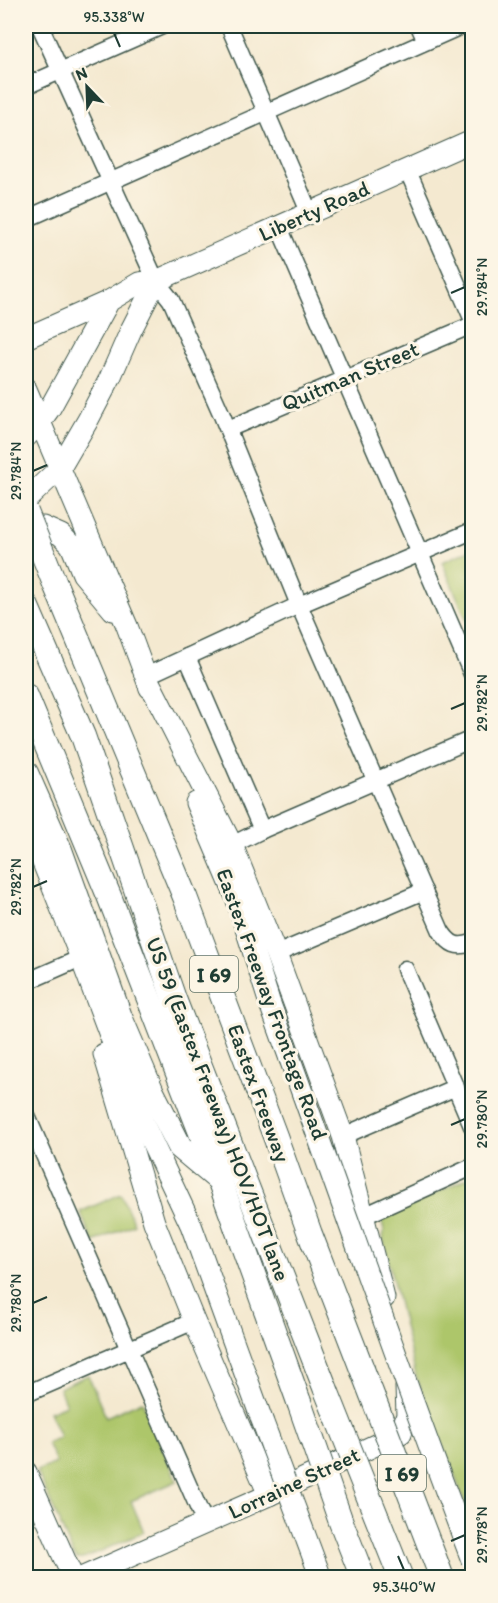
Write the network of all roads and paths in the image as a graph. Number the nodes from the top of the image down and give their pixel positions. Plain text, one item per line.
1 (40, 26) edge
2 (162, 26) edge
3 (229, 26) edge
4 (419, 26) edge
5 (461, 26) edge
6 (426, 41) junction
7 (60, 70) junction
8 (26, 86) edge
9 (266, 112) junction
10 (472, 141) edge
11 (407, 170) junction
12 (111, 180) junction
13 (310, 214) junction
14 (26, 219) edge
15 (279, 227) junction
16 (156, 281) junction
17 (113, 299) junction
18 (472, 318) edge
19 (136, 321) junction
20 (472, 325) edge
21 (26, 338) edge
22 (344, 378) junction
23 (26, 389) edge
24 (40, 422) junction
25 (228, 429) junction
26 (26, 438) edge
27 (60, 468) junction
28 (26, 500) edge
29 (26, 512) edge
30 (26, 530) edge
31 (472, 531) edge
32 (419, 554) junction
33 (300, 605) junction
34 (27, 608) edge
35 (128, 626) junction
36 (187, 657) junction
37 (472, 674) edge
38 (146, 676) junction
39 (26, 696) edge
40 (472, 739) edge
41 (26, 773) edge
42 (375, 782) junction
43 (26, 820) edge
44 (262, 830) junction
45 (232, 845) junction
46 (424, 891) junction
47 (472, 943) edge
48 (276, 954) junction
49 (81, 958) junction
50 (405, 969) dead end
51 (26, 982) edge
52 (456, 1087) junction
53 (26, 1114) edge
54 (472, 1126) edge
55 (343, 1136) junction
56 (472, 1167) edge
57 (219, 1179) junction
58 (364, 1216) junction
59 (194, 1321) junction
60 (129, 1349) junction
61 (26, 1394) edge
62 (26, 1472) edge
63 (269, 1495) junction
64 (205, 1523) junction
65 (472, 1560) edge
66 (73, 1578) edge
67 (81, 1578) edge
68 (321, 1578) edge
69 (363, 1578) edge
70 (401, 1578) edge
71 (442, 1578) edge

1 - 7 street
2 - 7 street
3 - 9 street
4 - 6 street
5 - 6 street
6 - 9 street
7 - 8 street
7 - 12 street
9 - 12 street
9 - 13 street
10 - 11 main road, Liberty Road
11 - 13 main road, Liberty Road
11 - 18 street
12 - 14 street
12 - 16 street
13 - 15 main road, Liberty Road
15 - 16 main road, Liberty Road
15 - 22 street
16 - 17 main road, Liberty Road
16 - 19 main road
16 - 25 street
17 - 19 main road
17 - 21 main road, Liberty Road
17 - 24 main road
19 - 27 main road
20 - 22 street, Quitman Street
22 - 25 street, Quitman Street
22 - 32 street
23 - 24 main road, Eastex Freeway Frontage Road
24 - 26 main road
24 - 27 main road, Eastex Freeway Frontage Road
25 - 33 street
27 - 28 main road
27 - 35 main road, Eastex Freeway Frontage Road
29 - 71 highway, Eastex Freeway / I 69, bridge
30 - 35 main road
31 - 32 street
32 - 33 street
32 - 37 street
33 - 36 street
33 - 42 street
34 - 70 highway, US 59 (Eastex Freeway) HOV/HOT lane, bridge
35 - 38 main road, Eastex Freeway Frontage Road
36 - 38 street
36 - 44 street
38 - 45 main road
38 - 65 main road, Eastex Freeway Frontage Road, bridge
39 - 57 highway
40 - 42 street
41 - 57 highway
42 - 44 street
42 - 46 street
43 - 49 main road
44 - 45 street
45 - 48 main road
46 - 47 street
46 - 48 street
48 - 55 main road
49 - 51 street
49 - 59 main road
49 - 68 main road, bridge
50 - 52 street
52 - 54 street
52 - 55 street
53 - 60 street
55 - 58 main road
56 - 58 street
57 - 69 highway, bridge
58 - 63 main road, Lorraine Street
59 - 60 street
59 - 63 main road
60 - 61 street
60 - 64 street
62 - 66 main road
63 - 64 main road, Lorraine Street
64 - 67 main road, Lorraine Street

